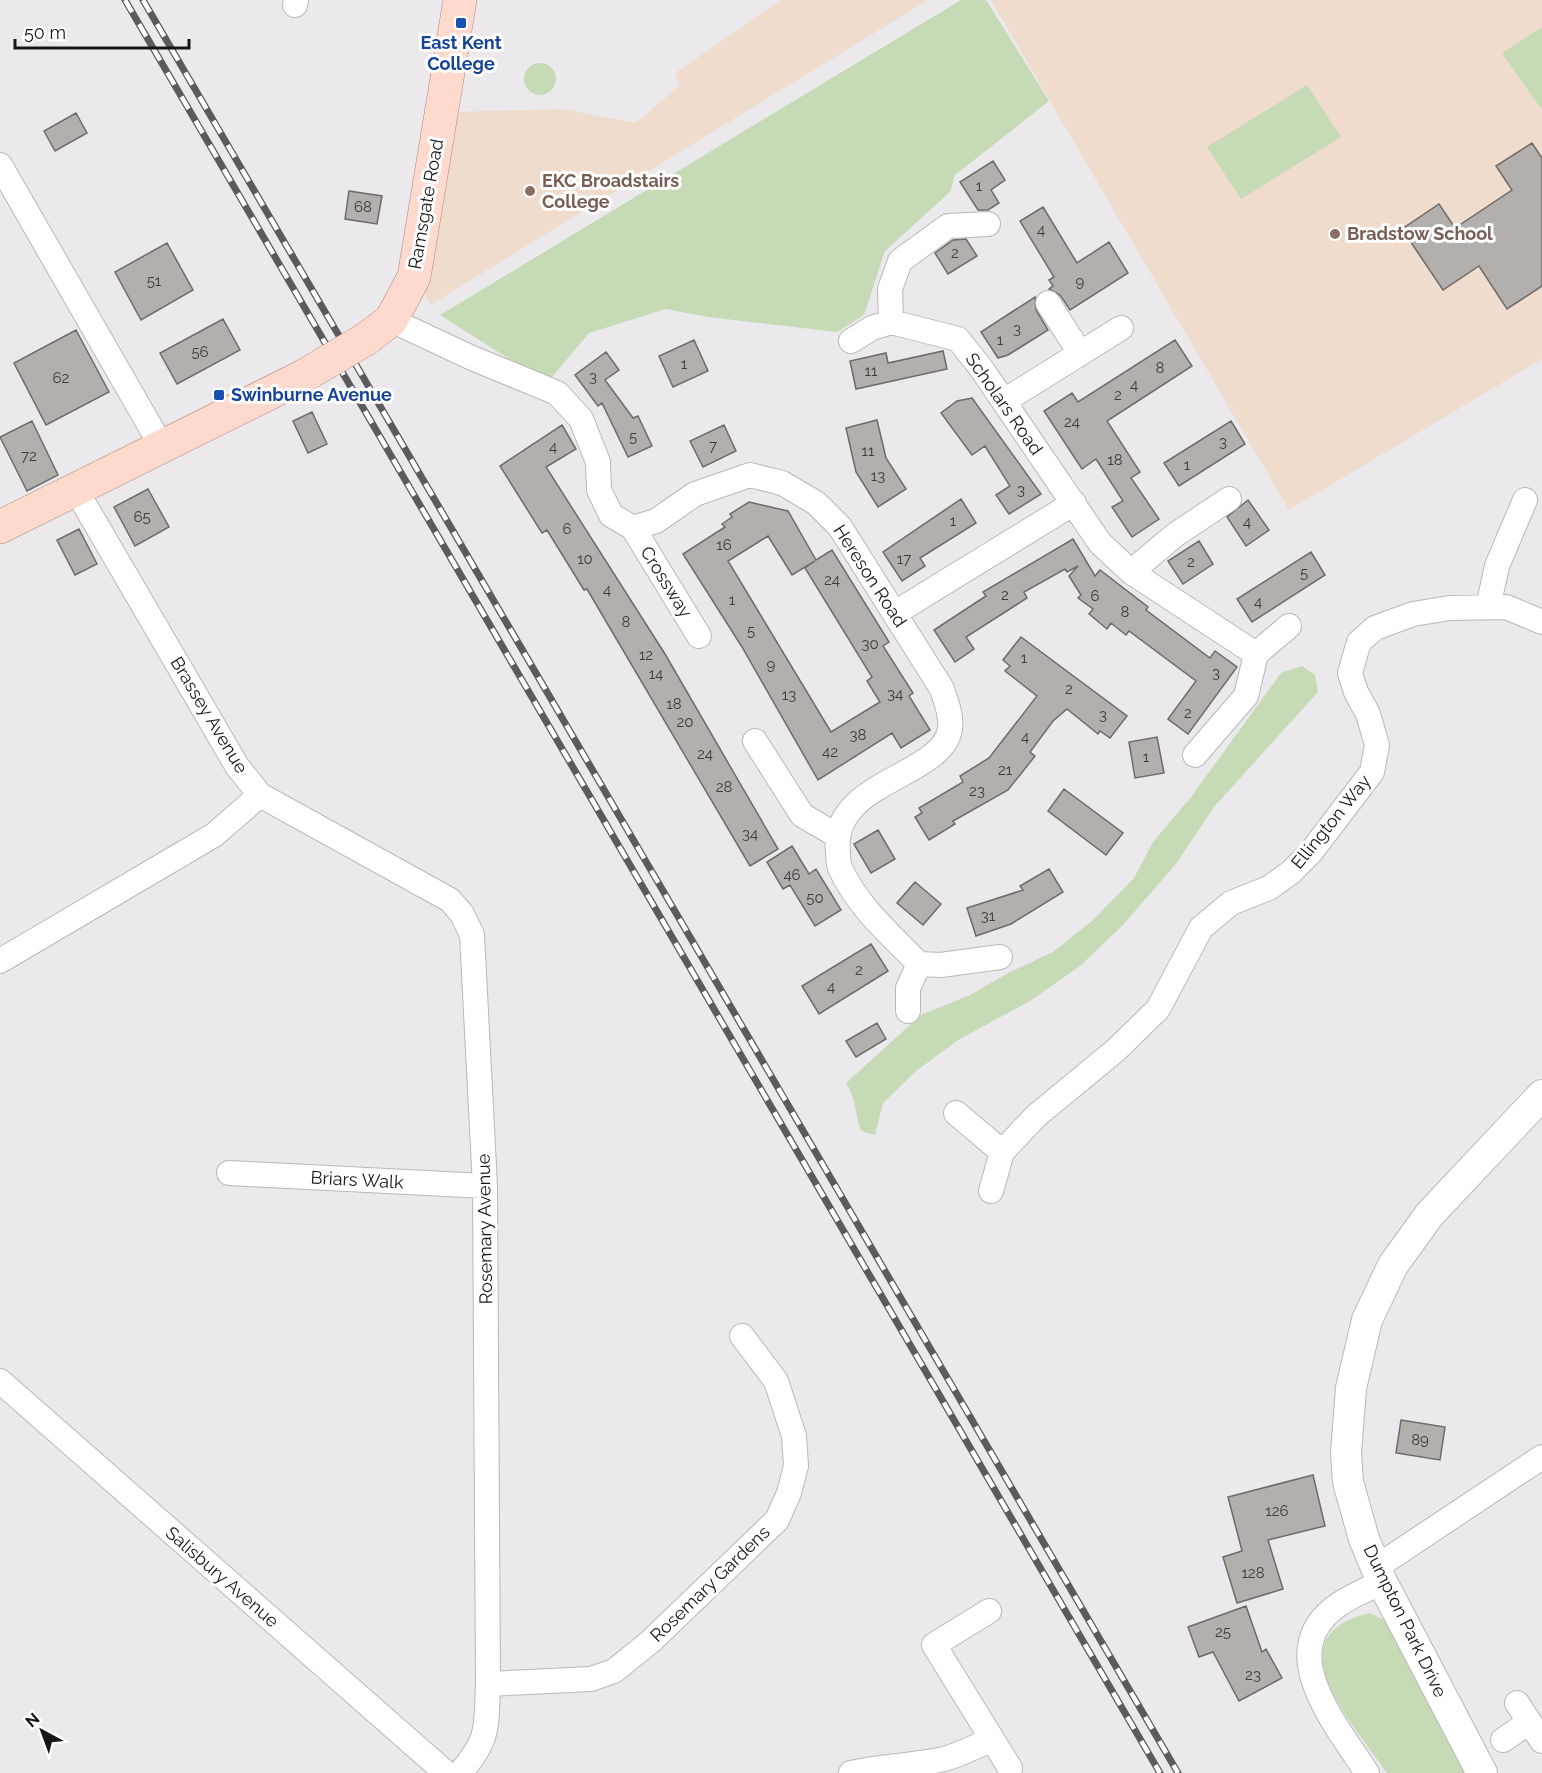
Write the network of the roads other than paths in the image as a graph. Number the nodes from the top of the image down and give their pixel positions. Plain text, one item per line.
1 (460, 0) edge
2 (0, 165) edge
3 (988, 224) dead end
4 (1048, 303) dead end
5 (391, 320) junction
6 (891, 322) junction
7 (1121, 328) dead end
8 (851, 340) dead end
9 (1080, 353) junction
10 (1004, 401) junction
11 (162, 447) junction
12 (76, 490) junction
13 (1229, 499) dead end
14 (1525, 500) dead end
15 (1074, 503) junction
16 (0, 527) edge
17 (633, 528) junction
18 (1131, 572) junction
19 (1488, 607) junction
20 (895, 613) junction
21 (1542, 622) edge
22 (1289, 626) dead end
23 (699, 636) dead end
24 (1256, 654) junction
25 (754, 741) dead end
26 (1194, 754) dead end
27 (260, 795) junction
28 (836, 835) junction
29 (1000, 957) dead end
30 (0, 961) edge
31 (918, 964) junction
32 (908, 1011) dead end
33 (1542, 1095) edge
34 (956, 1113) dead end
35 (1002, 1152) junction
36 (229, 1173) dead end
37 (485, 1186) junction
38 (991, 1191) dead end
39 (742, 1336) dead end
40 (0, 1381) edge
41 (1542, 1457) edge
42 (1379, 1575) junction
43 (988, 1611) dead end
44 (488, 1684) junction
45 (1529, 1722) edge
46 (991, 1740) junction
47 (1503, 1740) dead end
48 (1010, 1768) dead end
49 (446, 1773) edge
50 (460, 1773) edge
51 (851, 1773) edge
52 (1367, 1773) edge
53 (1482, 1773) edge

1 - 5 main road, Ramsgate Road
2 - 11 street
3 - 6 street
4 - 9 street
5 - 11 main road, Ramsgate Road, bridge
5 - 17 street
6 - 8 street
6 - 10 street, Scholars Road
7 - 9 street
9 - 10 street
10 - 15 street, Scholars Road
11 - 12 main road, Ramsgate Road
12 - 16 main road, Ramsgate Road
12 - 27 street, Brassey Avenue
13 - 18 street
14 - 19 street
15 - 18 street, Scholars Road
15 - 20 street
17 - 20 street, Hereson Road
17 - 23 street, Crossway
18 - 24 street, Scholars Road
19 - 21 street
19 - 35 street, Ellington Way
20 - 28 street, Hereson Road
22 - 24 street
24 - 26 street
25 - 28 street
27 - 30 street
27 - 37 street, Rosemary Avenue
28 - 31 street
29 - 31 street
31 - 32 street
33 - 42 street, Dumpton Park Drive
34 - 35 street
35 - 38 street, Ellington Way
36 - 37 street, Briars Walk
37 - 44 street, Rosemary Avenue
39 - 44 street, Rosemary Gardens
40 - 49 street, Salisbury Avenue
41 - 42 street
42 - 52 street
42 - 53 street, Dumpton Park Drive
43 - 46 street
44 - 50 street, Rosemary Avenue
45 - 47 street
46 - 48 street
46 - 51 street

